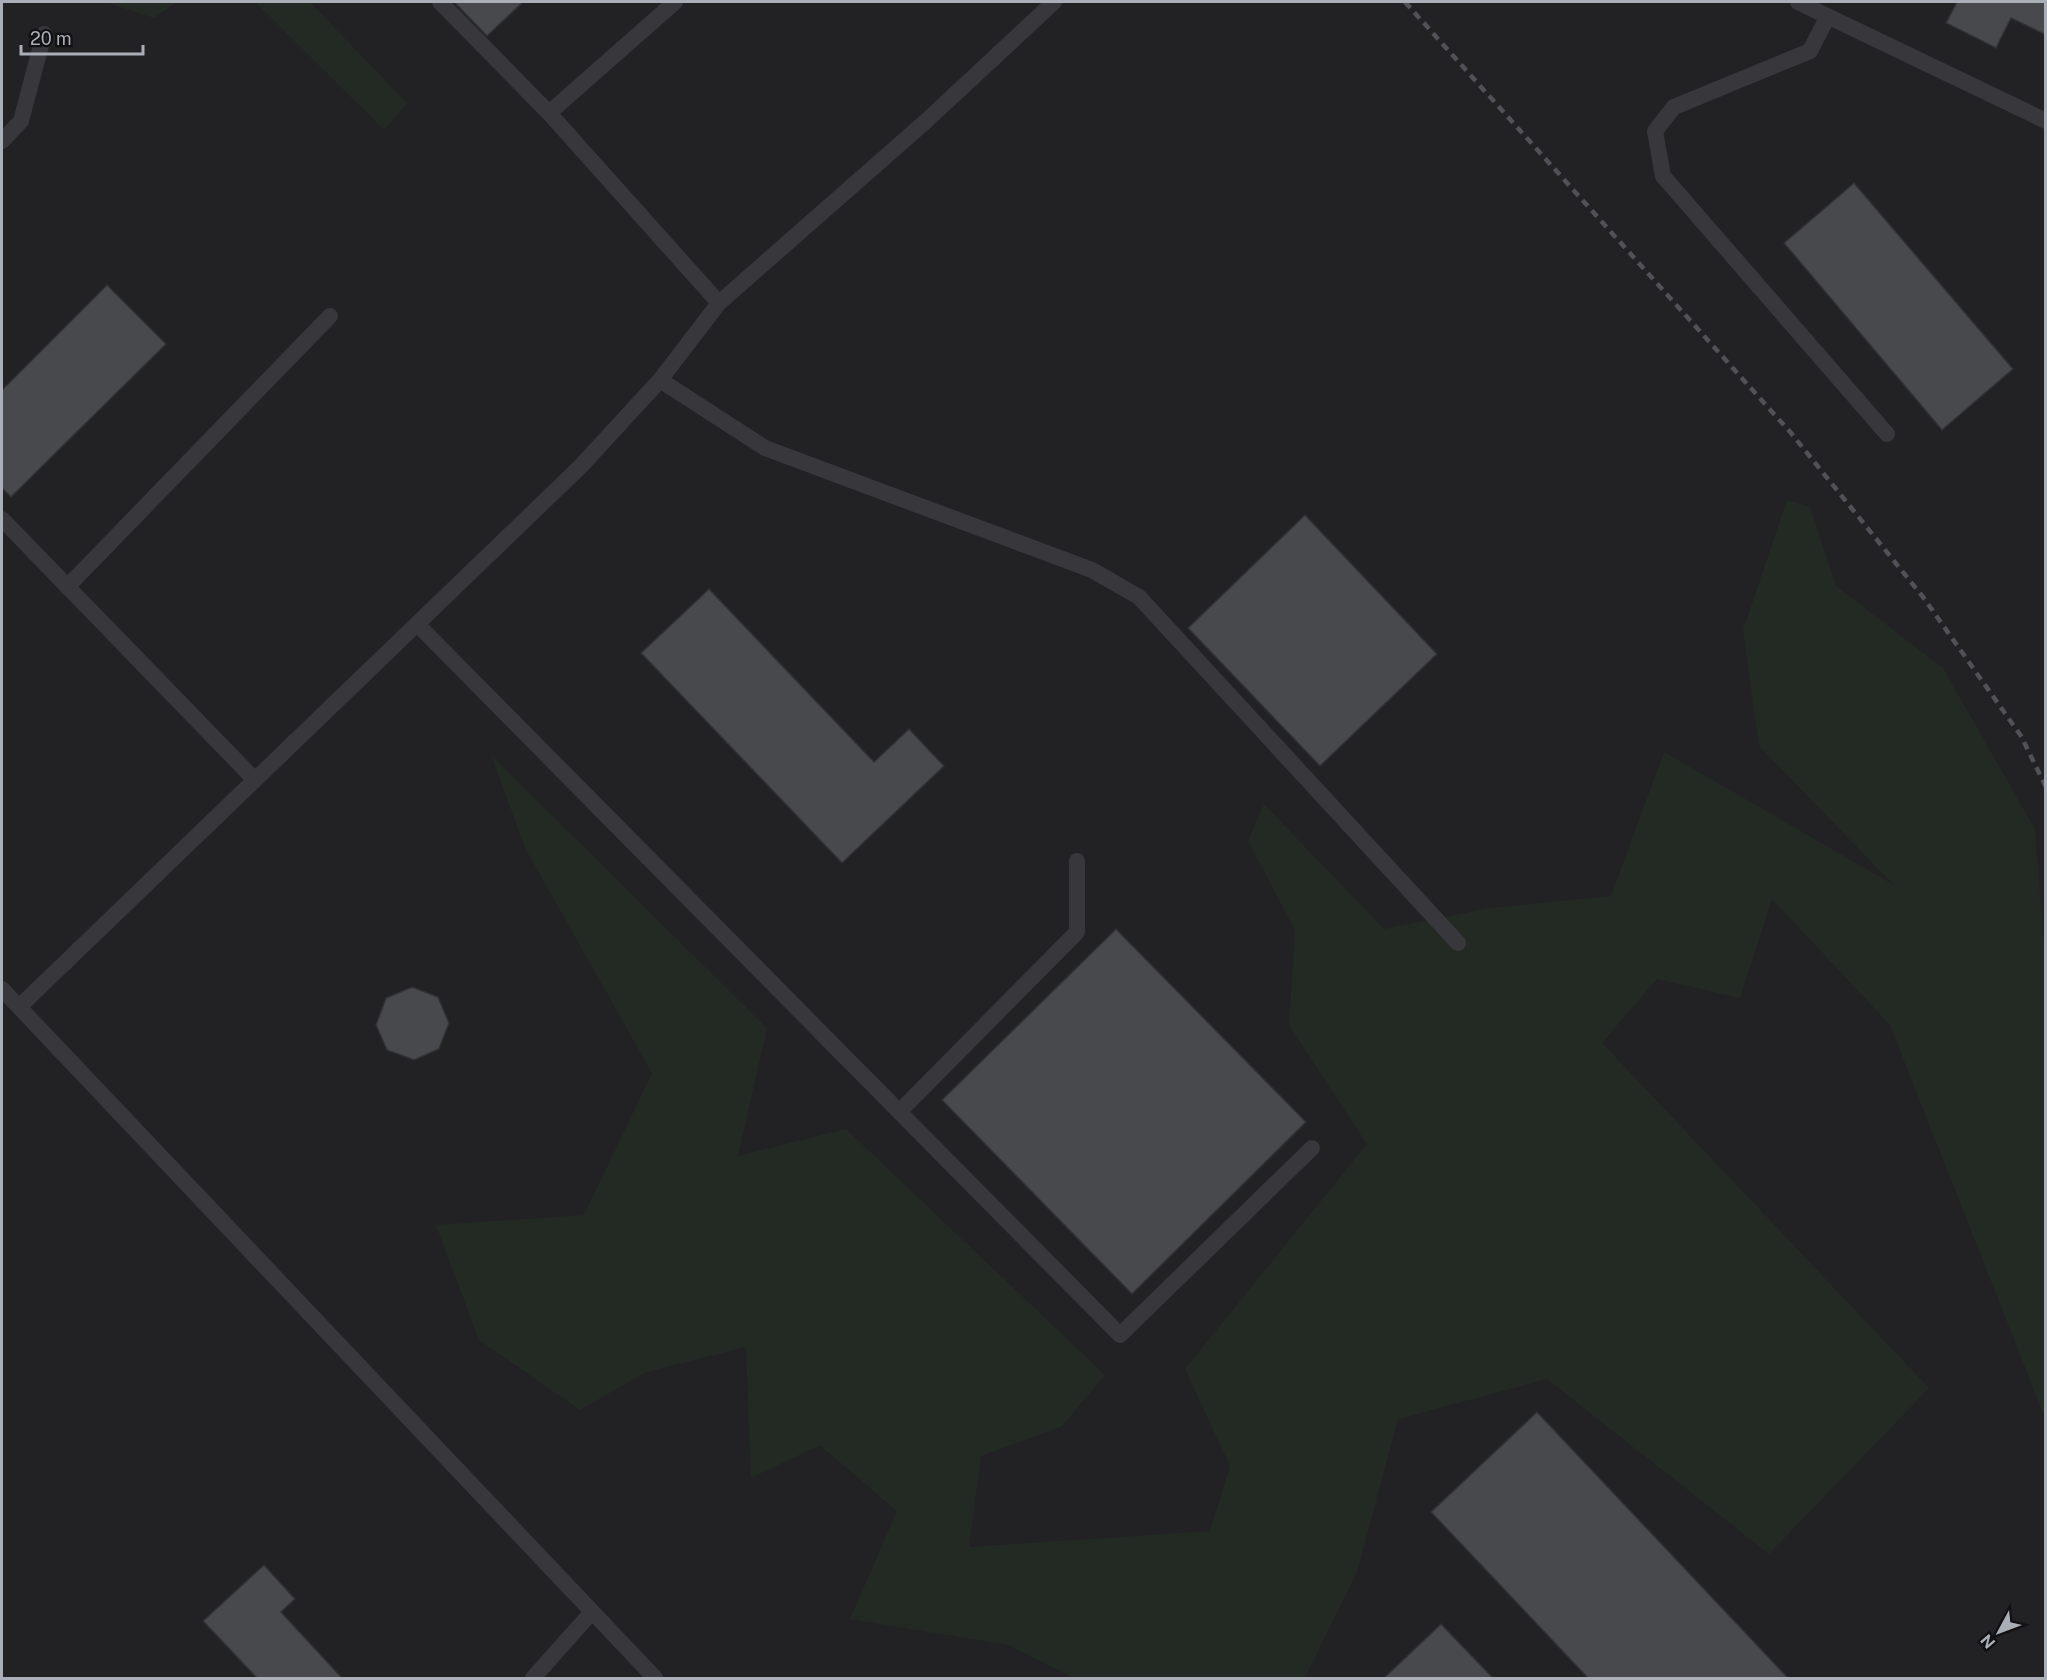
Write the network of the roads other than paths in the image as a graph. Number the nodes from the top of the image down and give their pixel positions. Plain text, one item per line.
1 (440, 2) edge
2 (675, 2) edge
3 (1054, 2) edge
4 (1798, 2) edge
5 (1828, 16) junction
6 (44, 34) dead end
7 (549, 113) junction
8 (2046, 122) edge
9 (2, 141) edge
10 (719, 303) junction
11 (330, 316) dead end
12 (660, 380) junction
13 (1887, 435) dead end
14 (2, 519) edge
15 (68, 587) junction
16 (417, 624) junction
17 (255, 780) junction
18 (1077, 861) dead end
19 (1458, 944) dead end
20 (2, 989) edge
21 (19, 1007) junction
22 (900, 1111) junction
23 (1312, 1148) dead end
24 (591, 1613) junction
25 (533, 1678) edge
26 (655, 1678) edge

1 - 7 lane
2 - 7 lane
3 - 10 lane
4 - 5 lane
5 - 8 lane
5 - 13 lane
6 - 9 lane
7 - 10 lane
10 - 12 lane
11 - 15 lane
12 - 16 lane
12 - 19 lane
14 - 15 lane
15 - 17 lane
16 - 17 lane
16 - 22 lane
17 - 21 lane
18 - 22 lane
20 - 21 lane
21 - 24 lane
22 - 23 lane
24 - 25 lane
24 - 26 lane

